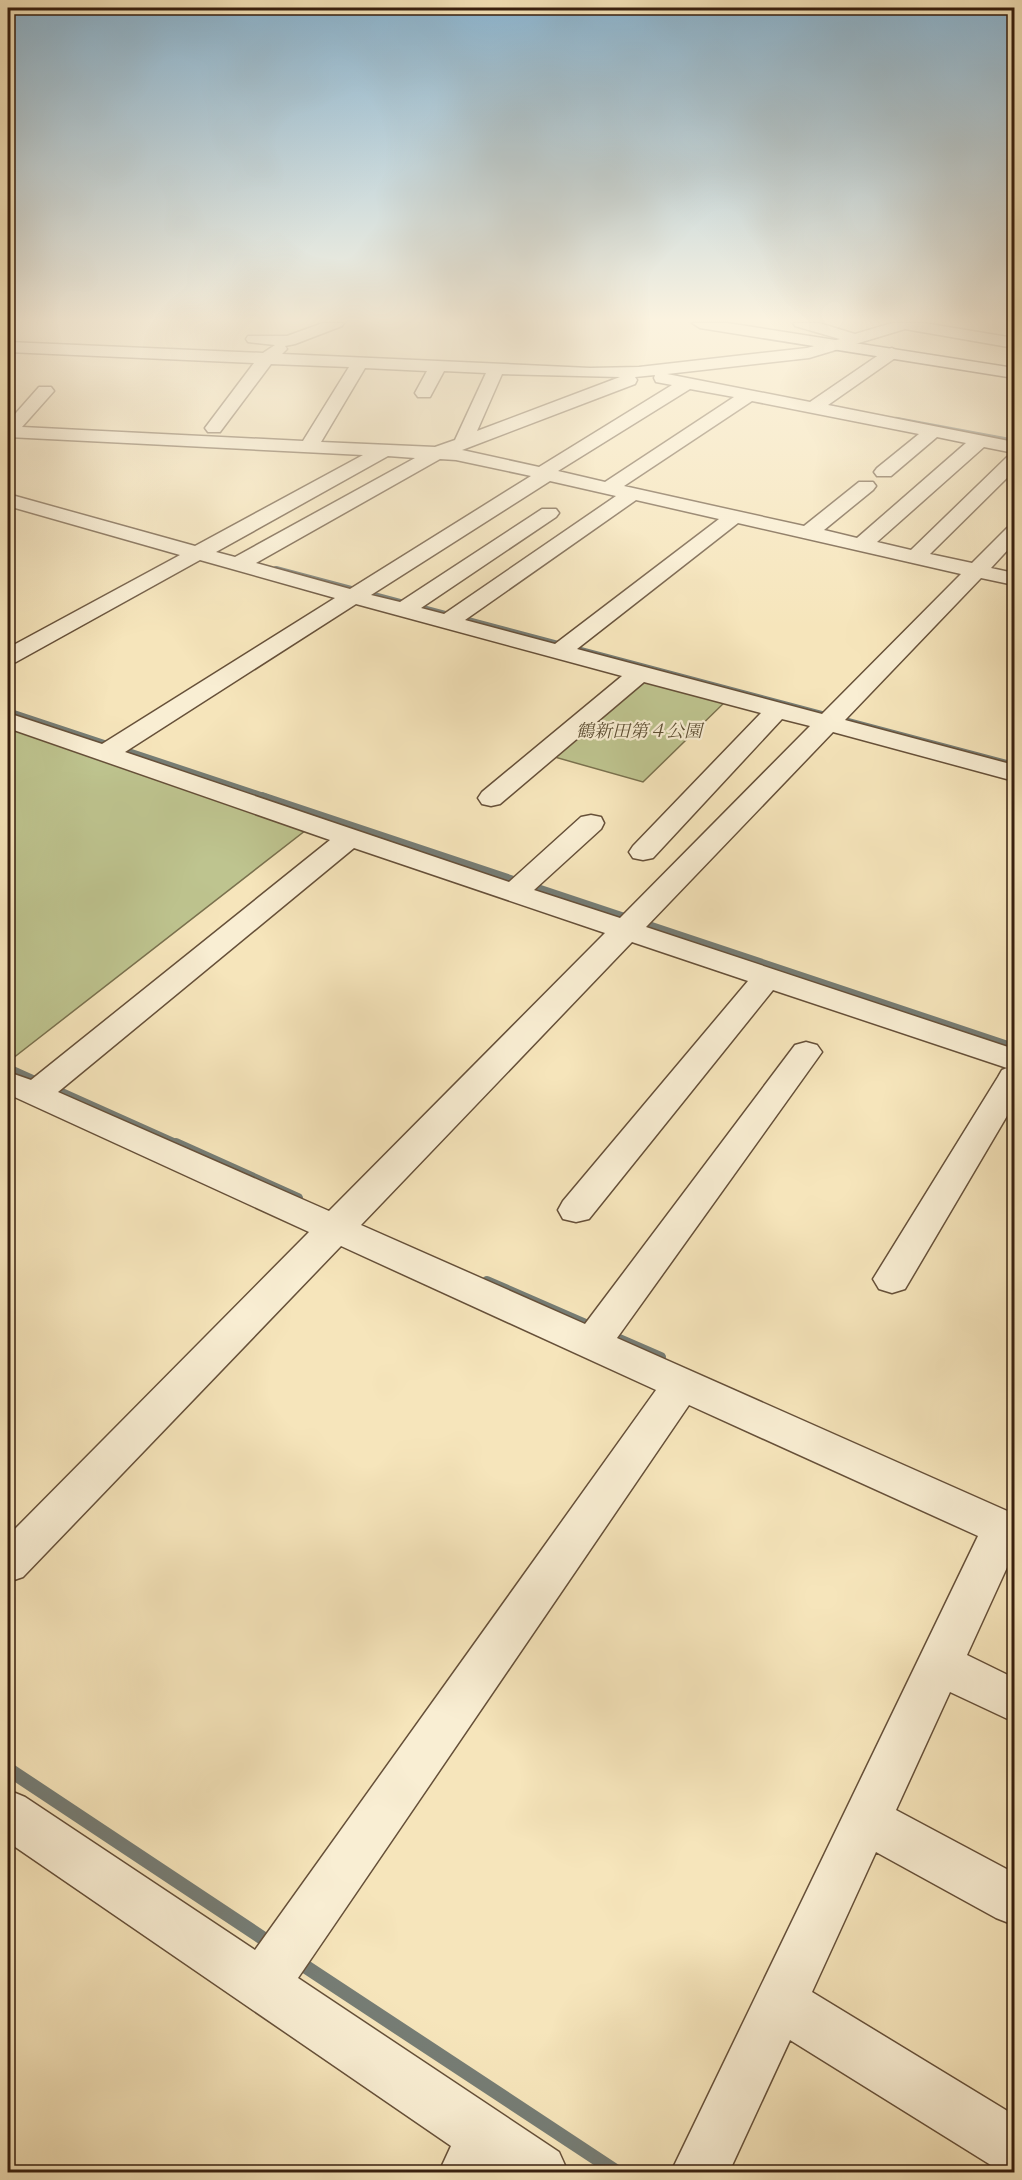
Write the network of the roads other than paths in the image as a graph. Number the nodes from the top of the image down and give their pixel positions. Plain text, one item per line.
1 (216, 425) edge
2 (323, 425) edge
3 (471, 425) edge
4 (509, 425) edge
5 (621, 425) edge
6 (704, 425) edge
7 (903, 425) edge
8 (214, 428) dead end
9 (8, 432) edge
10 (934, 432) junction
11 (980, 441) junction
12 (463, 443) junction
13 (309, 447) junction
14 (1014, 447) edge
15 (386, 450) junction
16 (437, 453) junction
17 (1014, 461) edge
18 (884, 472) dead end
19 (544, 474) junction
20 (866, 486) dead end
21 (608, 488) junction
22 (632, 494) junction
23 (8, 500) edge
24 (549, 513) dead end
25 (734, 516) junction
26 (1014, 532) edge
27 (807, 533) junction
28 (861, 545) junction
29 (203, 551) junction
30 (915, 557) junction
31 (243, 562) junction
32 (977, 571) junction
33 (1014, 579) edge
34 (360, 593) junction
35 (408, 607) junction
36 (452, 618) junction
37 (564, 648) junction
38 (8, 657) edge
39 (639, 674) junction
40 (777, 710) junction
41 (832, 719) junction
42 (8, 720) edge
43 (111, 749) junction
44 (1014, 773) edge
45 (491, 798) dead end
46 (591, 823) dead end
47 (350, 838) junction
48 (643, 852) dead end
49 (521, 886) junction
50 (633, 922) junction
51 (768, 976) junction
52 (806, 1052) dead end
53 (1014, 1060) edge
54 (1014, 1077) edge
55 (33, 1086) edge
56 (576, 1210) dead end
57 (341, 1222) junction
58 (892, 1279) dead end
59 (597, 1335) junction
60 (682, 1384) junction
61 (1009, 1531) edge
62 (8, 1564) edge
63 (940, 1664) junction
64 (1014, 1701) edge
65 (8, 1814) edge
66 (867, 1820) junction
67 (1014, 1900) edge
68 (276, 1964) junction
69 (780, 2003) junction
70 (1014, 2147) edge
71 (477, 2155) edge
72 (539, 2172) edge
73 (700, 2172) edge

1 - 8 street
2 - 13 street
3 - 12 street
4 - 12 street
5 - 19 street
6 - 21 street
7 - 10 street
9 - 13 street
10 - 11 street
10 - 18 street
11 - 14 street
11 - 28 street
12 - 16 street
13 - 15 street
15 - 16 street
15 - 29 street
16 - 19 street
16 - 31 street
17 - 30 street
19 - 21 street
19 - 34 street
20 - 27 street
21 - 22 street
22 - 25 street
22 - 36 street
23 - 29 street
24 - 35 street
25 - 27 street
25 - 37 street
26 - 32 street
27 - 28 street
28 - 30 street
29 - 31 street
29 - 38 street
30 - 32 street
31 - 34 street
32 - 33 street
32 - 41 street
34 - 35 street
34 - 43 street
35 - 36 street
36 - 37 street
37 - 39 street
39 - 40 street
39 - 45 street
40 - 41 street
40 - 48 street
41 - 44 street
41 - 50 street
42 - 43 street
43 - 47 street
46 - 49 street
47 - 49 street
47 - 55 street
49 - 50 street
50 - 51 street
50 - 57 street
51 - 53 street
51 - 56 street
52 - 59 street
54 - 58 street
55 - 57 street
57 - 59 street
57 - 62 street
59 - 60 street
60 - 61 street
60 - 68 street
61 - 63 street
63 - 64 street
63 - 66 street
65 - 68 street
66 - 67 street
66 - 69 street
68 - 71 street
69 - 70 street
69 - 73 street
71 - 72 street

